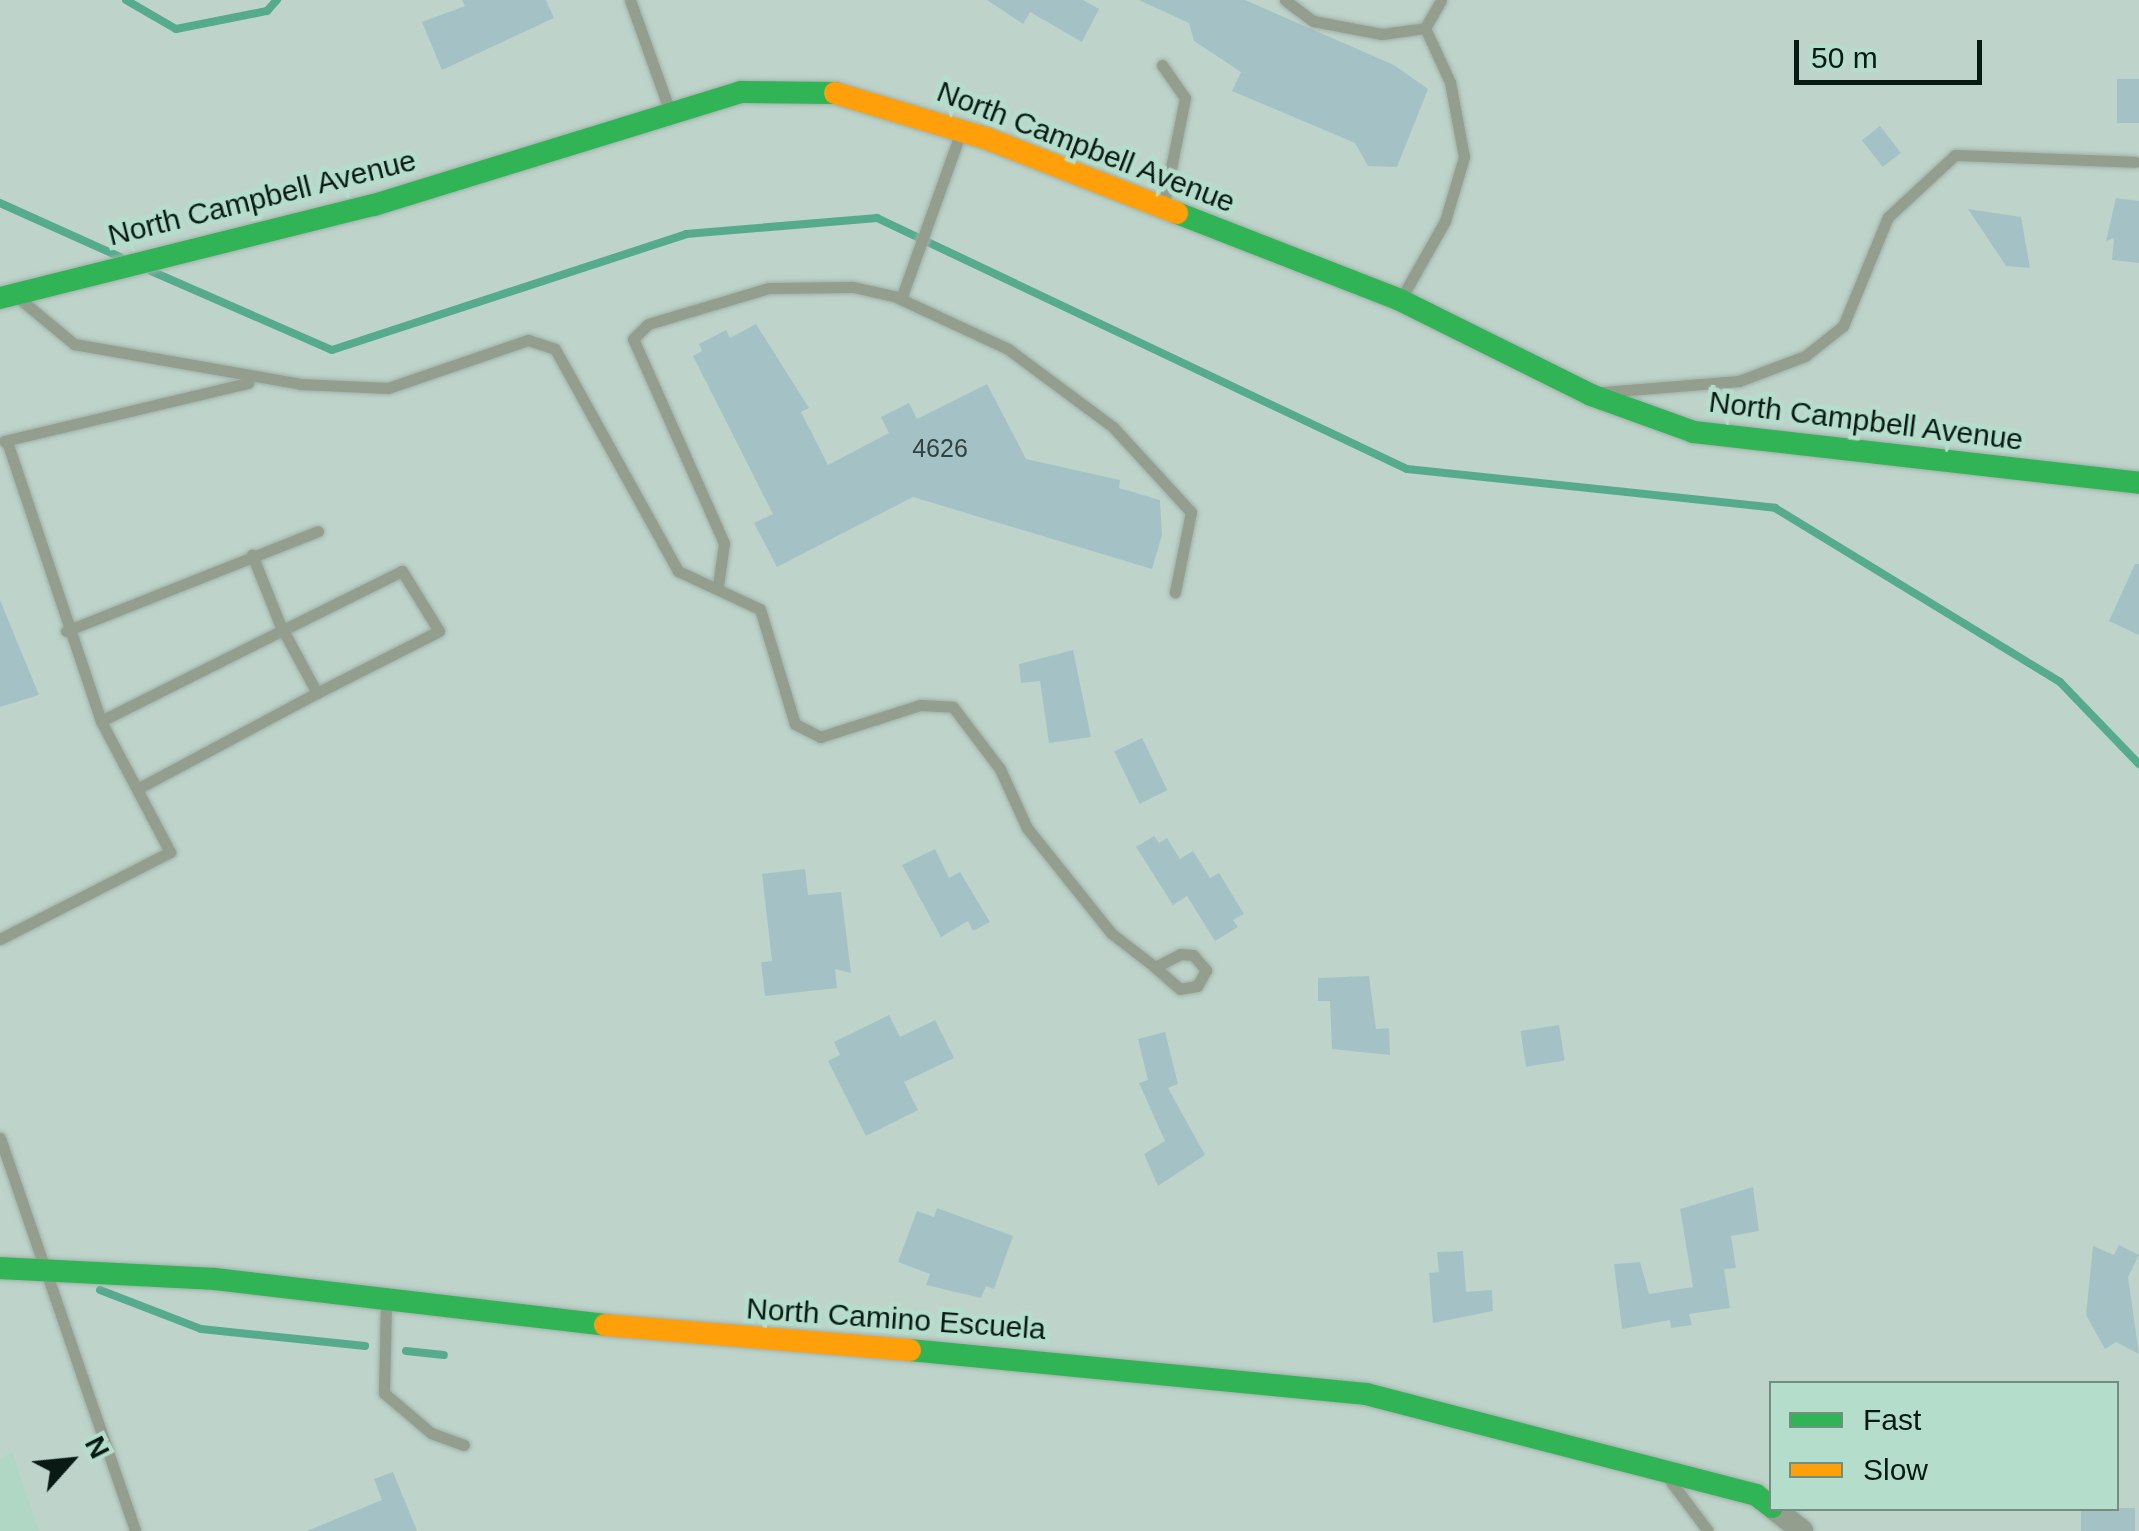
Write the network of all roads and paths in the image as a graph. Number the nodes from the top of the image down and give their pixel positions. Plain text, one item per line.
1 (630, 0) edge
2 (1285, 0) edge
3 (1441, 0) edge
4 (1424, 28) junction
5 (1162, 65) dead end
6 (670, 113) junction
7 (961, 130) junction
8 (2135, 162) dead end
9 (1163, 208) junction
10 (7, 296) edge
11 (900, 299) junction
12 (1400, 300) junction
13 (264, 380) junction
14 (1591, 396) junction
15 (4, 441) edge
16 (2139, 483) edge
17 (318, 531) dead end
18 (252, 555) junction
19 (718, 586) junction
20 (1175, 592) dead end
21 (282, 630) junction
22 (66, 631) junction
23 (317, 693) junction
24 (102, 721) junction
25 (137, 790) junction
26 (0, 939) edge
27 (1155, 967) dead end
28 (0, 1138) edge
29 (0, 1268) edge
30 (52, 1271) junction
31 (386, 1299) junction
32 (464, 1445) dead end
33 (1662, 1470) junction
34 (1769, 1506) edge
35 (1776, 1511) edge
36 (135, 1531) edge
37 (1708, 1531) edge
38 (1802, 1531) edge

1 - 6 lane
2 - 4 lane
3 - 4 lane
4 - 12 lane
5 - 9 lane
6 - 7 main road, North Campbell Avenue
6 - 10 main road, North Campbell Avenue
7 - 9 main road, North Campbell Avenue
7 - 11 lane
8 - 14 lane
9 - 12 main road, North Campbell Avenue
10 - 13 lane
11 - 19 lane
11 - 20 lane
12 - 14 main road, North Campbell Avenue
13 - 15 lane
13 - 19 lane
14 - 16 main road, North Campbell Avenue
15 - 22 lane
17 - 18 lane
18 - 21 lane
18 - 22 lane
19 - 27 lane
21 - 23 lane
21 - 23 lane
21 - 24 lane
22 - 24 lane
23 - 25 lane
24 - 25 lane
25 - 26 lane
28 - 30 lane
29 - 30 main road, North Camino Escuela
30 - 31 main road, North Camino Escuela
30 - 36 lane
31 - 32 lane
31 - 33 main road, North Camino Escuela
33 - 34 main road, North Camino Escuela
33 - 37 lane
35 - 38 street, North Camino Escuela

